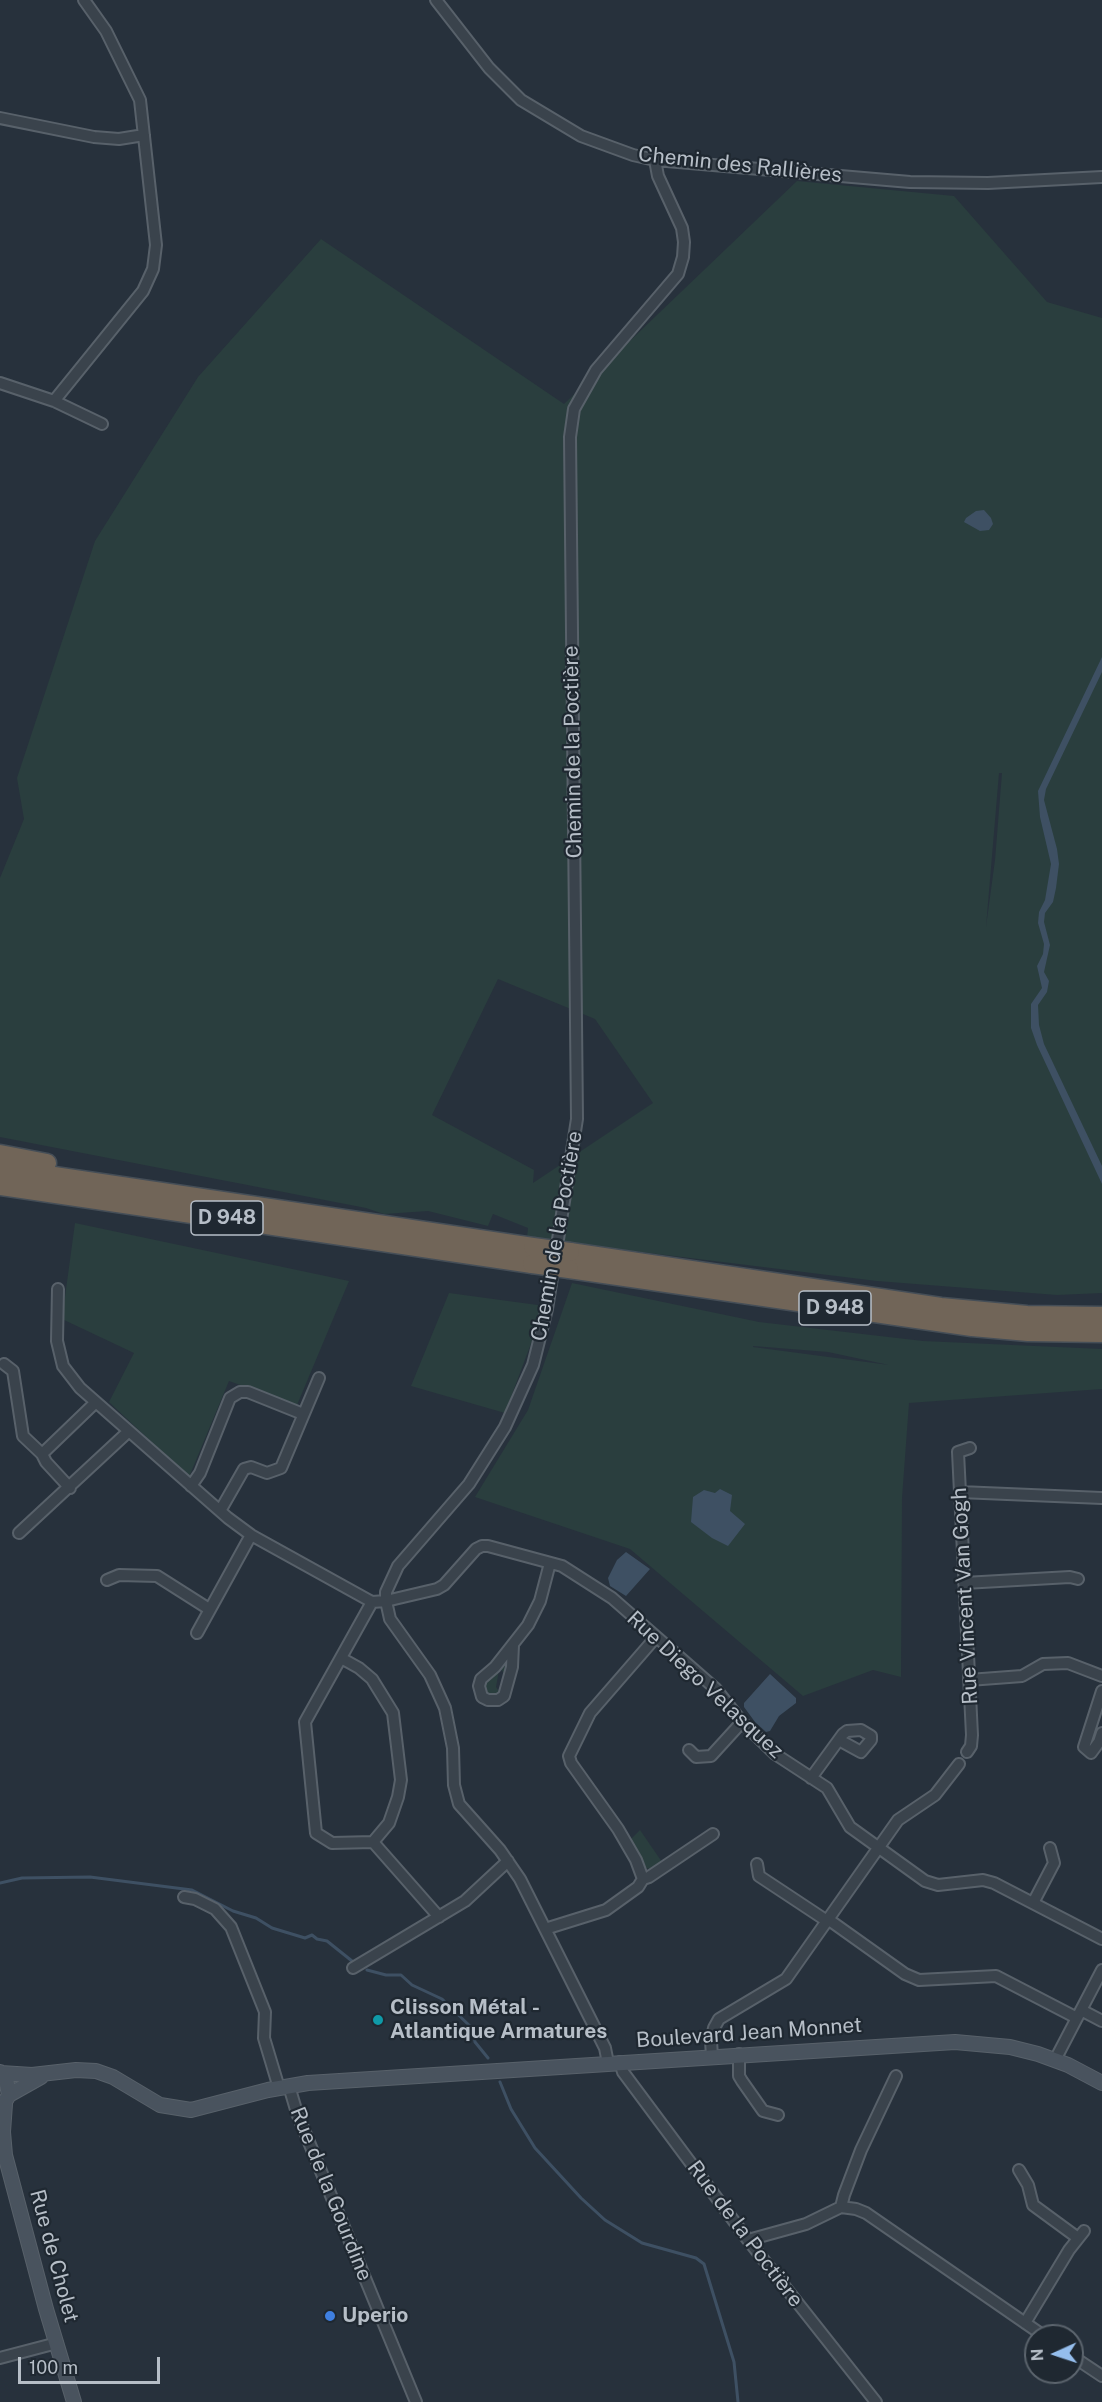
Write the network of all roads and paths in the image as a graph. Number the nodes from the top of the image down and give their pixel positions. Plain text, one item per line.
1 (84, 0) edge
2 (436, 0) edge
3 (0, 118) edge
4 (144, 135) junction
5 (655, 160) junction
6 (1102, 177) edge
7 (0, 383) edge
8 (54, 401) junction
9 (102, 424) dead end
10 (0, 1154) edge
11 (0, 1168) edge
12 (0, 1186) edge
13 (69, 1195) junction
14 (186, 1195) junction
15 (0, 1196) edge
16 (533, 1255) junction
17 (569, 1261) junction
18 (58, 1289) dead end
19 (1102, 1316) edge
20 (1102, 1333) edge
21 (4, 1364) dead end
22 (319, 1378) dead end
23 (96, 1402) junction
24 (303, 1414) junction
25 (129, 1431) junction
26 (970, 1448) dead end
27 (42, 1454) junction
28 (191, 1486) junction
29 (70, 1488) junction
30 (960, 1492) junction
31 (1102, 1498) edge
32 (220, 1511) junction
33 (19, 1533) dead end
34 (251, 1535) junction
35 (550, 1563) junction
36 (107, 1580) dead end
37 (1078, 1580) dead end
38 (964, 1583) junction
39 (386, 1601) junction
40 (372, 1602) junction
41 (209, 1609) junction
42 (197, 1633) dead end
43 (656, 1637) junction
44 (513, 1645) junction
45 (341, 1658) junction
46 (1102, 1676) edge
47 (969, 1680) junction
48 (1102, 1691) edge
49 (742, 1722) junction
50 (1102, 1732) edge
51 (839, 1740) dead end
52 (689, 1750) dead end
53 (967, 1752) dead end
54 (959, 1764) dead end
55 (811, 1778) junction
56 (713, 1834) dead end
57 (374, 1842) junction
58 (878, 1848) junction
59 (1050, 1848) dead end
60 (508, 1861) junction
61 (757, 1864) dead end
62 (643, 1879) junction
63 (184, 1897) dead end
64 (1033, 1903) junction
65 (439, 1917) junction
66 (827, 1920) junction
67 (545, 1929) junction
68 (1102, 1939) edge
69 (353, 1968) dead end
70 (1102, 1970) edge
71 (1079, 2014) junction
72 (1102, 2021) edge
73 (739, 2054) junction
74 (712, 2056) junction
75 (1056, 2060) junction
76 (614, 2062) junction
77 (1, 2072) edge
78 (45, 2075) junction
79 (896, 2076) dead end
80 (1102, 2083) edge
81 (284, 2087) junction
82 (5, 2103) edge
83 (778, 2115) dead end
84 (2, 2150) edge
85 (1020, 2170) dead end
86 (841, 2207) junction
87 (748, 2240) junction
88 (1025, 2323) joint
89 (57, 2343) junction
90 (0, 2358) edge
91 (1084, 2364) edge
92 (1102, 2376) edge
93 (74, 2402) edge
94 (416, 2402) edge
95 (876, 2402) edge

1 - 4 street
2 - 5 street, Chemin des Rallières
3 - 4 street
4 - 8 street
5 - 6 street, Chemin des Rallières
5 - 39 street, Chemin de la Poctière
7 - 8 street
8 - 9 street
10 - 14 highway
11 - 14 highway, D 948
12 - 13 highway, D 948
13 - 15 highway
13 - 16 highway, D 948
14 - 16 highway, D 948
16 - 17 highway, D 948, bridge
17 - 19 highway, D 948
17 - 20 highway, D 948
18 - 23 street
21 - 27 street
22 - 24 street
23 - 25 street
23 - 27 street
24 - 28 street
24 - 32 street
25 - 28 street
25 - 29 street
26 - 30 street, Rue Vincent Van Gogh
27 - 29 street
28 - 32 street
29 - 33 street
30 - 31 street
30 - 38 street, Rue Vincent Van Gogh
32 - 34 street
34 - 40 street
34 - 41 street
35 - 39 street, Rue Diego Velasquez
35 - 43 street, Rue Diego Velasquez
35 - 44 street
36 - 41 street
37 - 38 street
38 - 47 street, Rue Vincent Van Gogh
39 - 40 street
39 - 60 street, Rue de la Poctière
40 - 45 street
41 - 42 street
43 - 49 street, Rue Diego Velasquez
43 - 62 street
44 - 44 street
45 - 57 street
45 - 57 street
46 - 47 street
47 - 53 street, Rue Vincent Van Gogh
48 - 50 street
49 - 52 street
49 - 55 street, Rue Diego Velasquez
51 - 55 street
54 - 58 street
55 - 58 street, Rue Diego Velasquez
56 - 62 street
57 - 65 street
58 - 64 street, Rue Diego Velasquez
58 - 66 street
59 - 64 street
60 - 65 street
60 - 67 street, Rue de la Poctière
61 - 66 street
62 - 67 street
63 - 81 street, Rue de la Gourdine
64 - 68 street, Rue Diego Velasquez
65 - 69 street
66 - 71 street
66 - 74 street
67 - 76 street, Rue de la Poctière
70 - 71 street
71 - 72 street
71 - 75 street
73 - 74 main road, Boulevard Jean Monnet
73 - 75 main road, Boulevard Jean Monnet
73 - 83 street
74 - 76 main road, Boulevard Jean Monnet
75 - 80 main road, Boulevard Jean Monnet
76 - 81 main road, Boulevard Jean Monnet
76 - 87 street, Rue de la Poctière
77 - 78 main road
77 - 82 main road
78 - 81 main road, Boulevard Jean Monnet
78 - 82 main road
79 - 86 street
81 - 94 street, Rue de la Gourdine
82 - 84 main road, Rue de Cholet
84 - 89 main road, Rue de Cholet
85 - 88 street
86 - 87 street
86 - 88 street
87 - 95 street, Rue de la Poctière
89 - 90 street
89 - 93 main road, Rue de Cholet
91 - 92 street

